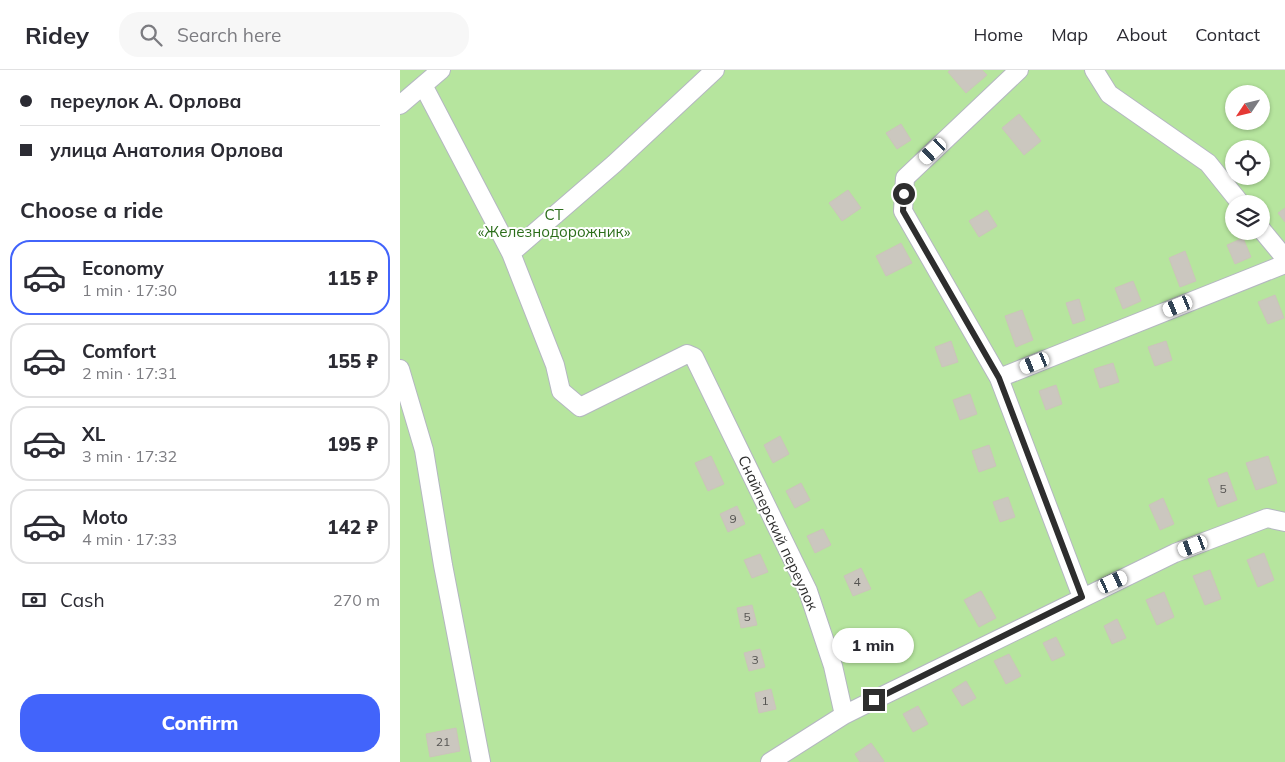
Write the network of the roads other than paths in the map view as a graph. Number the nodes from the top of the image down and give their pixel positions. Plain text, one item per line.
1 (441, 70) edge
2 (715, 70) edge
3 (1019, 70) edge
4 (1094, 70) edge
5 (424, 87) junction
6 (400, 104) edge
7 (1234, 195) edge
8 (1270, 240) edge
9 (511, 253) junction
10 (1285, 258) edge
11 (1285, 264) edge
12 (400, 369) edge
13 (999, 378) junction
14 (1285, 522) edge
15 (1082, 597) junction
16 (844, 715) junction
17 (481, 762) edge
18 (770, 762) edge

1 - 5 street
2 - 9 street
3 - 13 street
4 - 7 street
5 - 6 street
5 - 9 street
8 - 10 street
9 - 16 street, Снайперский переулок
11 - 13 street
12 - 17 street
13 - 15 street
14 - 15 street
15 - 16 street
16 - 18 street

